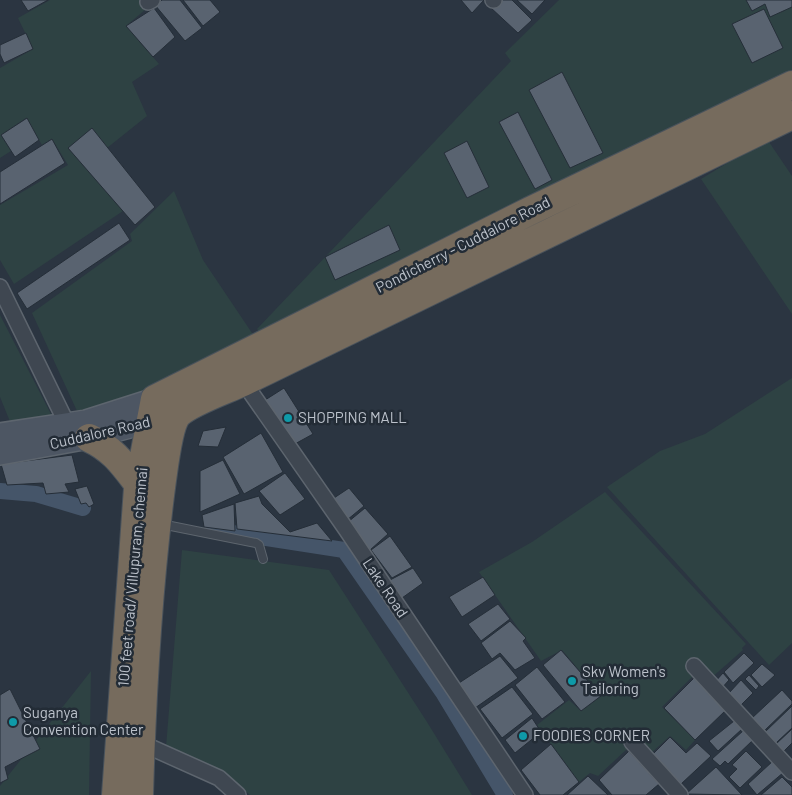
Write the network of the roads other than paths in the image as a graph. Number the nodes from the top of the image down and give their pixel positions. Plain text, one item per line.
1 (792, 85) edge
2 (738, 111) junction
3 (792, 115) edge
4 (751, 134) junction
5 (0, 287) edge
6 (237, 372) junction
7 (163, 407) junction
8 (0, 434) edge
9 (76, 435) junction
10 (0, 454) edge
11 (138, 485) junction
12 (157, 524) junction
13 (263, 559) dead end
14 (141, 588) junction
15 (694, 666) dead end
16 (632, 742) dead end
17 (141, 743) junction
18 (792, 772) edge
19 (116, 795) edge
20 (139, 795) edge
21 (238, 795) edge
22 (524, 795) edge
23 (680, 795) edge

1 - 2 highway, Pondicherry - Cuddalore Road
2 - 4 highway
2 - 6 highway, Pondicherry - Cuddalore Road
3 - 4 highway, Pondicherry - Cuddalore Road
4 - 6 highway, Pondicherry - Cuddalore Road
5 - 9 street
6 - 7 highway, Pondicherry - Cuddalore Road
6 - 22 street, Lake Road
7 - 9 main road, Cuddalore Road
7 - 11 highway, 100 feet road/ Villupuram, chennai
7 - 12 highway, 100 feet road/ Villupuram, chennai
8 - 9 main road, Cuddalore Road
9 - 10 main road, Cuddalore Road
9 - 11 highway
11 - 14 highway, 100 feet road/ Villupuram, chennai
12 - 13 lane
12 - 14 highway, 100 feet road/ Villupuram, chennai
14 - 17 highway, 100 feet road/ Villupuram, chennai
14 - 19 highway, 100 feet road/ Villupuram, chennai
15 - 18 street
16 - 23 street
17 - 20 highway, 100 feet road/ Villupuram, chennai
17 - 21 street

